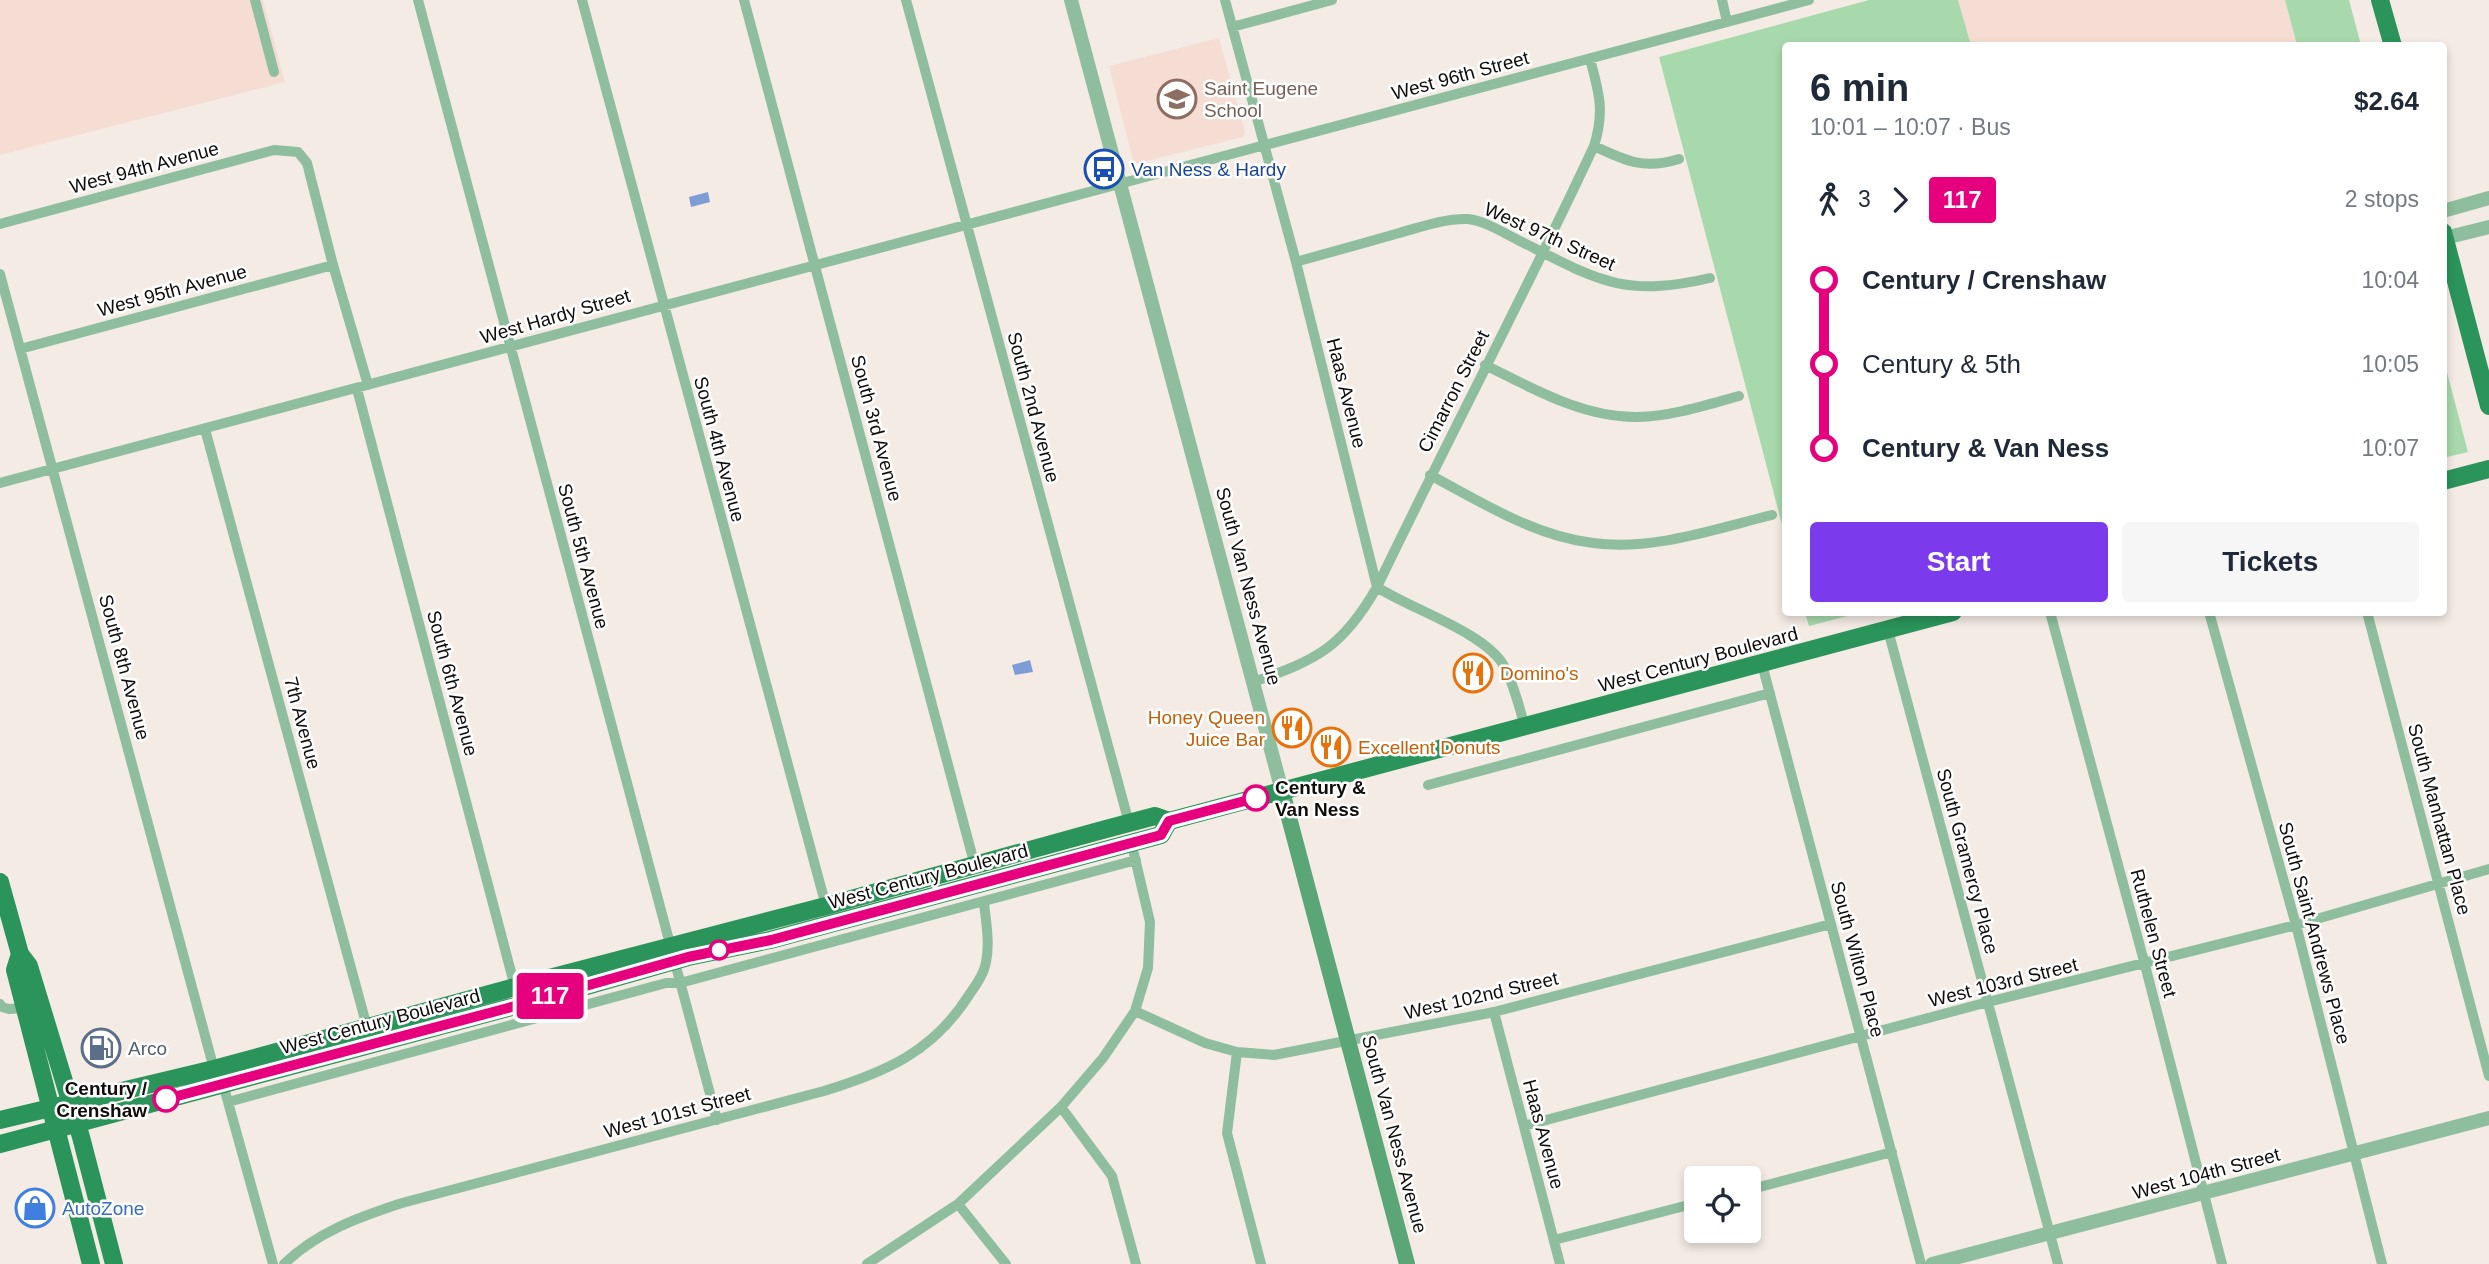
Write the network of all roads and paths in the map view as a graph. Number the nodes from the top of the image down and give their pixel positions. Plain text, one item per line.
1 (255, 0) edge
2 (418, 0) edge
3 (582, 0) edge
4 (744, 0) edge
5 (906, 0) edge
6 (1072, 0) edge
7 (1225, 0) edge
8 (1332, 0) edge
9 (1722, 0) edge
10 (1809, 0) edge
11 (2381, 0) edge
12 (1727, 22) junction
13 (1232, 27) junction
14 (2392, 42) edge
15 (1590, 59) junction
16 (274, 72) dead end
17 (1264, 144) junction
18 (1594, 146) junction
19 (1679, 159) dead end
20 (1121, 183) junction
21 (2489, 198) edge
22 (2447, 210) edge
23 (0, 224) edge
24 (967, 224) junction
25 (2489, 227) edge
26 (2447, 234) edge
27 (2447, 246) edge
28 (1544, 253) junction
29 (1296, 262) junction
30 (815, 264) junction
31 (333, 265) junction
32 (0, 274) edge
33 (1710, 278) dead end
34 (663, 304) junction
35 (510, 346) junction
36 (20, 349) junction
37 (1485, 365) junction
38 (368, 385) junction
39 (357, 389) junction
40 (1739, 396) dead end
41 (2489, 406) edge
42 (205, 429) junction
43 (54, 469) junction
44 (2489, 469) edge
45 (1430, 475) junction
46 (2447, 480) edge
47 (0, 483) edge
48 (1772, 515) dead end
49 (1377, 587) junction
50 (1939, 616) edge
51 (2051, 616) edge
52 (2210, 616) edge
53 (2368, 616) edge
54 (1888, 630) junction
55 (1762, 664) junction
56 (1253, 682) junction
57 (1770, 693) junction
58 (1525, 727) junction
59 (1428, 785) dead end
60 (1282, 791) junction
61 (1169, 821) junction
62 (1129, 823) junction
63 (1134, 852) junction
64 (975, 866) junction
65 (2489, 869) edge
66 (0, 882) edge
67 (2438, 882) junction
68 (984, 902) junction
69 (826, 906) junction
70 (1831, 924) junction
71 (2296, 925) junction
72 (20, 954) junction
73 (672, 954) junction
74 (2145, 965) junction
75 (680, 983) junction
76 (515, 987) junction
77 (1988, 1002) junction
78 (0, 1004) edge
79 (24, 1008) junction
80 (1135, 1011) junction
81 (1494, 1012) junction
82 (367, 1027) junction
83 (1861, 1036) junction
84 (1348, 1041) junction
85 (1237, 1052) junction
86 (2489, 1076) edge
87 (222, 1085) junction
88 (70, 1104) junction
89 (1061, 1107) junction
90 (51, 1108) junction
91 (2489, 1118) edge
92 (717, 1120) junction
93 (0, 1121) edge
94 (76, 1124) junction
95 (1524, 1126) junction
96 (56, 1129) junction
97 (0, 1144) edge
98 (1892, 1152) junction
99 (2353, 1154) junction
100 (1761, 1187) edge
101 (2203, 1194) junction
102 (958, 1204) junction
103 (1684, 1206) edge
104 (2050, 1234) junction
105 (1554, 1240) junction
106 (91, 1264) edge
107 (114, 1264) edge
108 (273, 1264) edge
109 (284, 1264) edge
110 (867, 1264) edge
111 (1006, 1264) edge
112 (1136, 1264) edge
113 (1261, 1264) edge
114 (1407, 1264) edge
115 (1560, 1264) edge
116 (1921, 1264) edge
117 (1932, 1264) edge
118 (2058, 1264) edge
119 (2222, 1264) edge
120 (2382, 1264) edge

1 - 16 street
2 - 35 street, South 5th Avenue
3 - 34 street, South 4th Avenue
4 - 30 street, South 3rd Avenue
5 - 24 street, South 2nd Avenue
6 - 20 street, South Van Ness Avenue
7 - 13 street, Haas Avenue
8 - 13 street
9 - 12 street
10 - 12 street, West 96th Street
11 - 14 main road
12 - 15 street, West 96th Street
13 - 17 street, Haas Avenue
15 - 17 street, West 96th Street
15 - 18 street, Cimarron Street
17 - 20 street, West 96th Street
17 - 29 street, Haas Avenue
18 - 19 street
18 - 28 street, Cimarron Street
20 - 24 street, West Hardy Street
20 - 56 street, South Van Ness Avenue
21 - 22 street
23 - 31 street, West 94th Avenue
24 - 30 street, West Hardy Street
24 - 62 street, South 2nd Avenue
25 - 26 street
27 - 41 main road
28 - 29 street, West 97th Street
28 - 33 street, West 97th Street
28 - 37 street, Cimarron Street
29 - 49 street, Haas Avenue
30 - 34 street, West Hardy Street
30 - 64 street, South 3rd Avenue
31 - 36 street, West 95th Avenue
31 - 38 street
32 - 36 street, South 8th Avenue
34 - 35 street, West Hardy Street
34 - 69 street, South 4th Avenue
35 - 38 street, West Hardy Street
35 - 73 street, South 5th Avenue
36 - 43 street, South 8th Avenue
37 - 40 street
37 - 45 street, Cimarron Street
38 - 39 street, West Hardy Street
39 - 42 street, West Hardy Street
39 - 76 street, South 6th Avenue
42 - 43 street, West Hardy Street
42 - 82 street, 7th Avenue
43 - 47 street, West Hardy Street
43 - 87 street, South 8th Avenue
44 - 46 main road
45 - 48 street
45 - 49 street, Cimarron Street
49 - 56 street, Cimarron Street
49 - 58 street
50 - 54 main road, West Century Boulevard
51 - 74 street, Ruthelen Street
52 - 71 street, South Saint Andrews Place
53 - 67 street, South Manhattan Place
54 - 55 main road, West Century Boulevard
54 - 77 street, South Gramercy Place
55 - 57 street, South Wilton Place
55 - 58 main road, West Century Boulevard
56 - 60 street, South Van Ness Avenue
57 - 59 street
57 - 70 street, South Wilton Place
58 - 60 main road, West Century Boulevard
60 - 61 main road, West Century Boulevard
60 - 84 main road, South Van Ness Avenue
61 - 62 main road, West Century Boulevard
61 - 63 main road, West Century Boulevard
62 - 64 main road, West Century Boulevard
63 - 68 street, West Century Boulevard
63 - 73 main road, West Century Boulevard
63 - 80 street
64 - 69 main road, West Century Boulevard
65 - 67 street, West 103rd Street
66 - 72 main road
67 - 71 street, West 103rd Street
67 - 86 street, South Manhattan Place
68 - 75 street, West Century Boulevard
68 - 92 street, West 101st Street
69 - 73 main road, West Century Boulevard
70 - 81 street, West 102nd Street
70 - 83 street, South Wilton Place
71 - 74 street, West 103rd Street
71 - 99 street, South Saint Andrews Place
72 - 79 main road
72 - 88 main road
73 - 75 street, South 5th Avenue
73 - 76 main road, West Century Boulevard
73 - 87 main road, West Century Boulevard
74 - 77 street, West 103rd Street
74 - 101 street, Ruthelen Street
75 - 87 street, West Century Boulevard
75 - 92 street, South 5th Avenue
76 - 82 main road, West Century Boulevard
77 - 83 street, West 103rd Street
77 - 104 street, South Gramercy Place
78 - 79 street
79 - 90 main road
80 - 85 street, West 102nd Street
80 - 89 street
81 - 84 street, West 102nd Street
81 - 95 street, Haas Avenue
82 - 87 main road, West Century Boulevard
83 - 95 street, West 103rd Street
83 - 98 street, South Wilton Place
84 - 85 street, West 102nd Street
84 - 114 main road, South Van Ness Avenue
85 - 113 street
87 - 88 main road, West Century Boulevard
87 - 94 main road, West Century Boulevard
87 - 108 street, South 8th Avenue
88 - 90 main road, West Century Boulevard
88 - 94 main road
89 - 102 street
89 - 112 street
90 - 93 main road, West Century Boulevard
90 - 96 main road
91 - 99 street, West 104th Street
92 - 109 street, West 101st Street
94 - 96 main road, West Century Boulevard
94 - 107 main road
95 - 105 street, Haas Avenue
96 - 97 main road, West Century Boulevard
96 - 106 main road
98 - 100 street
98 - 116 street, South Wilton Place
99 - 101 street, West 104th Street
99 - 120 street, South Saint Andrews Place
101 - 104 street, West 104th Street
101 - 119 street, Ruthelen Street
102 - 110 street
102 - 111 street
103 - 105 street
104 - 117 street, West 104th Street
104 - 118 street, South Gramercy Place
105 - 115 street, Haas Avenue

